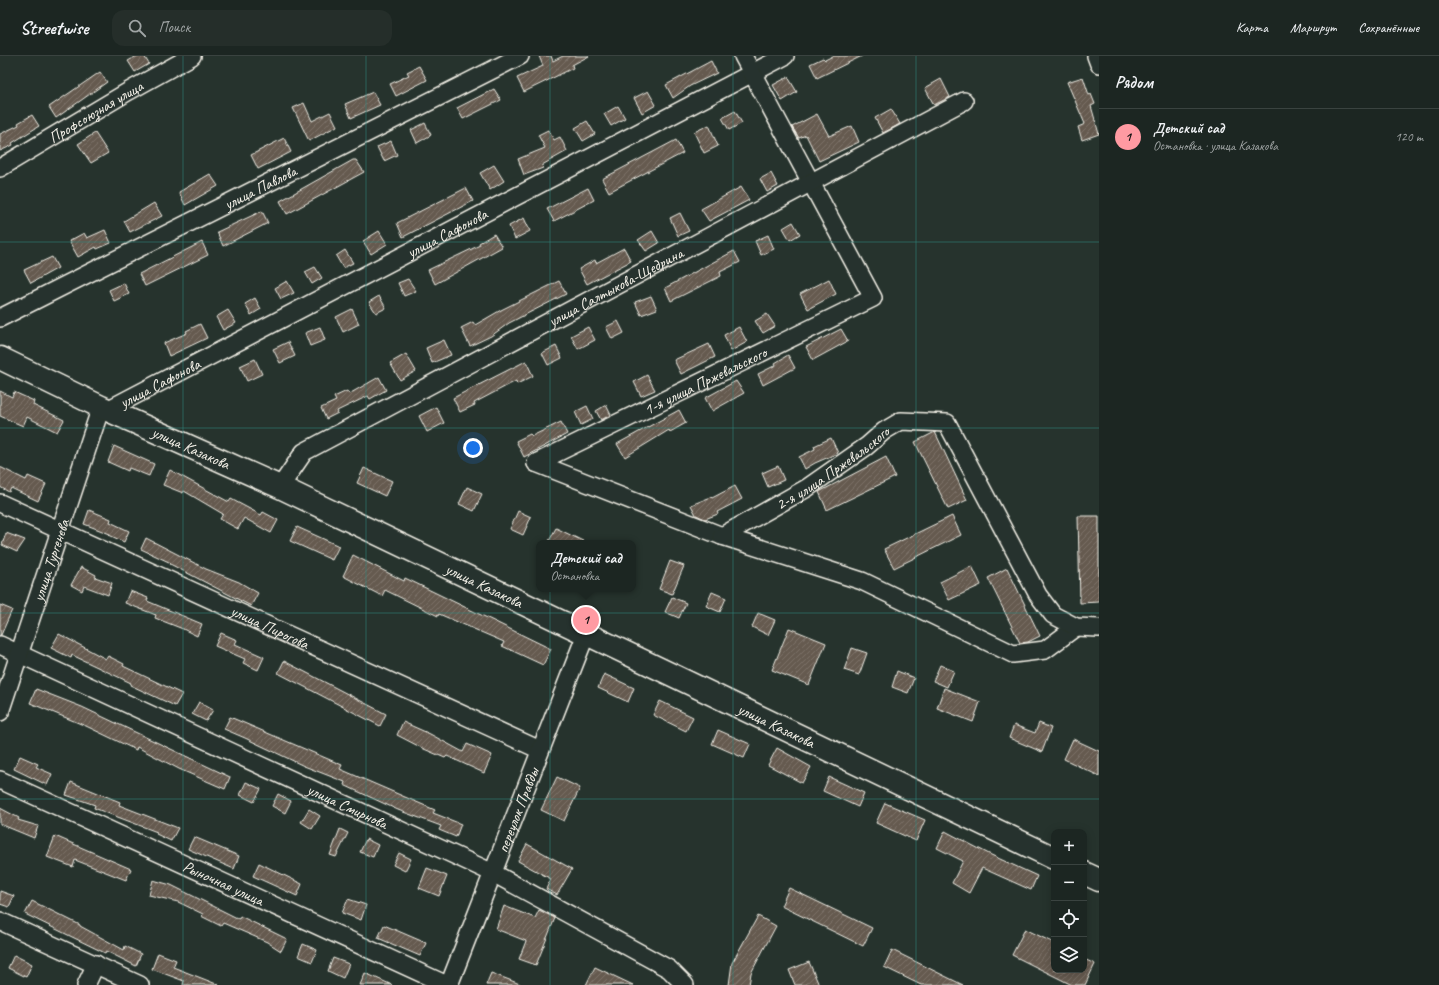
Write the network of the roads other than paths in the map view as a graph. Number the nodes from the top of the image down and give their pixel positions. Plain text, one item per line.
1 (192, 56) edge
2 (520, 56) edge
3 (743, 56) edge
4 (785, 56) edge
5 (1096, 56) edge
6 (1099, 64) edge
7 (752, 74) junction
8 (964, 100) dead end
9 (0, 168) edge
10 (811, 182) junction
11 (0, 318) edge
12 (0, 358) edge
13 (105, 408) junction
14 (280, 487) junction
15 (0, 503) edge
16 (60, 530) junction
17 (722, 536) junction
18 (1076, 627) junction
19 (1099, 628) edge
20 (586, 634) junction
21 (0, 645) edge
22 (20, 653) junction
23 (0, 712) edge
24 (540, 750) junction
25 (0, 780) edge
26 (1051, 857) edge
27 (493, 873) junction
28 (1087, 874) edge
29 (1099, 880) edge
30 (0, 921) edge
31 (96, 964) junction
32 (86, 985) edge
33 (140, 985) edge
34 (448, 985) edge
35 (685, 985) edge

1 - 9 street, Профсоюзная улица
2 - 11 street, улица Павлова
3 - 7 street
4 - 7 street, улица Сафонова
5 - 6 street
7 - 10 street
7 - 13 street, улица Сафонова
8 - 10 street, улица Салтыкова-Щедрина
10 - 14 street, улица Салтыкова-Щедрина
10 - 17 street, 1-я улица Пржевальского
12 - 13 main road, улица Казакова
13 - 14 main road, улица Казакова
13 - 16 street, улица Тургенева
14 - 20 main road, улица Казакова
15 - 16 street, улица Пирогова
16 - 22 street, улица Тургенева
16 - 24 street, улица Пирогова
17 - 18 street
17 - 18 street, 2-я улица Пржевальского
18 - 19 street
20 - 24 street, переулок Правды
20 - 26 main road, улица Казакова
21 - 22 street, улица Смирнова
22 - 23 street, улица Тургенева
22 - 27 street, улица Смирнова
24 - 27 street, переулок Правды
25 - 34 street, Рыночная улица
27 - 34 street, переулок Правды
27 - 35 street, улица Смирнова
28 - 29 main road
30 - 31 street
31 - 32 street
31 - 33 street

